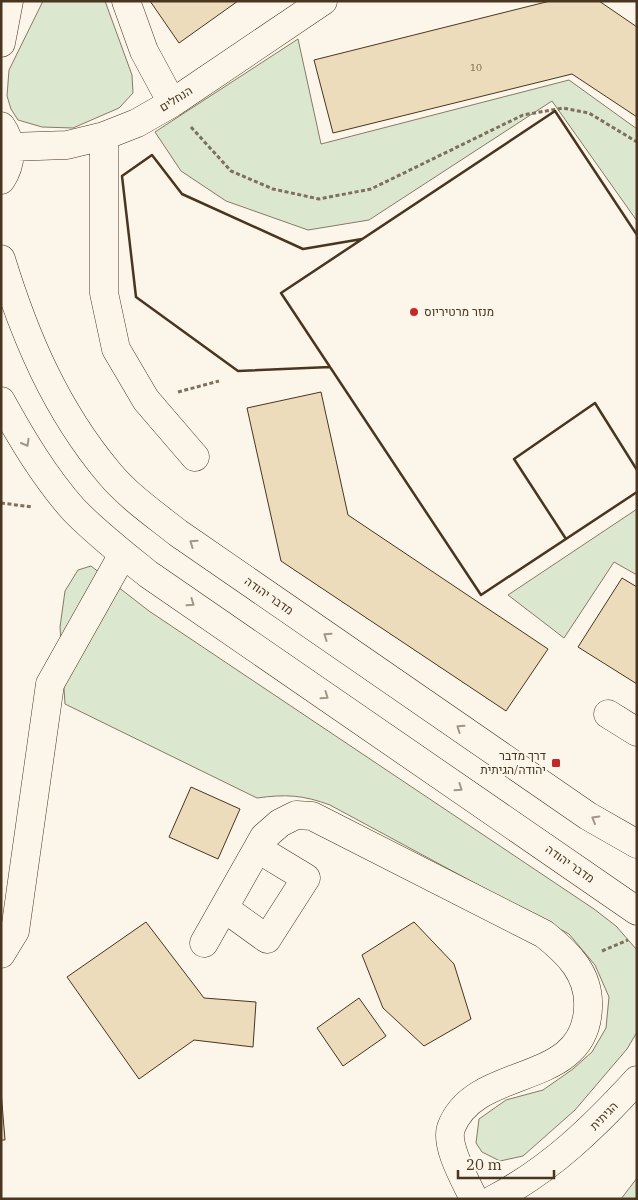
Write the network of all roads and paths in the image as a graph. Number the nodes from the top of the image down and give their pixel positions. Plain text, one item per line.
1 (9, 1) edge
2 (126, 1) edge
3 (323, 1) edge
4 (1, 43) edge
5 (172, 103) junction
6 (4, 131) edge
7 (104, 136) junction
8 (637, 142) edge
9 (2, 181) edge
10 (1, 259) edge
11 (219, 381) dead end
12 (146, 400) junction
13 (1, 401) edge
14 (195, 457) dead end
15 (123, 554) junction
16 (608, 714) dead end
17 (637, 732) edge
18 (637, 844) edge
19 (258, 849) junction
20 (224, 908) junction
21 (637, 911) edge
22 (637, 936) edge
23 (204, 943) dead end
24 (1, 954) edge
25 (576, 963) junction
26 (637, 1080) edge
27 (474, 1199) edge
28 (494, 1199) edge

1 - 4 street
2 - 5 street
3 - 5 street, הנחלים
5 - 7 street, הנחלים
5 - 8 path
6 - 7 street, הנחלים
6 - 9 street
7 - 12 street
18 -> 10 street, מדבר יהודה
11 - 12 path
12 - 14 street
13 -> 15 street, מדבר יהודה
15 -> 21 street, מדבר יהודה
15 - 24 street
16 - 17 street
19 - 20 street
19 - 20 street
19 - 25 street
20 - 23 street
22 - 25 path
25 - 27 street
26 - 28 street, הגיתית

